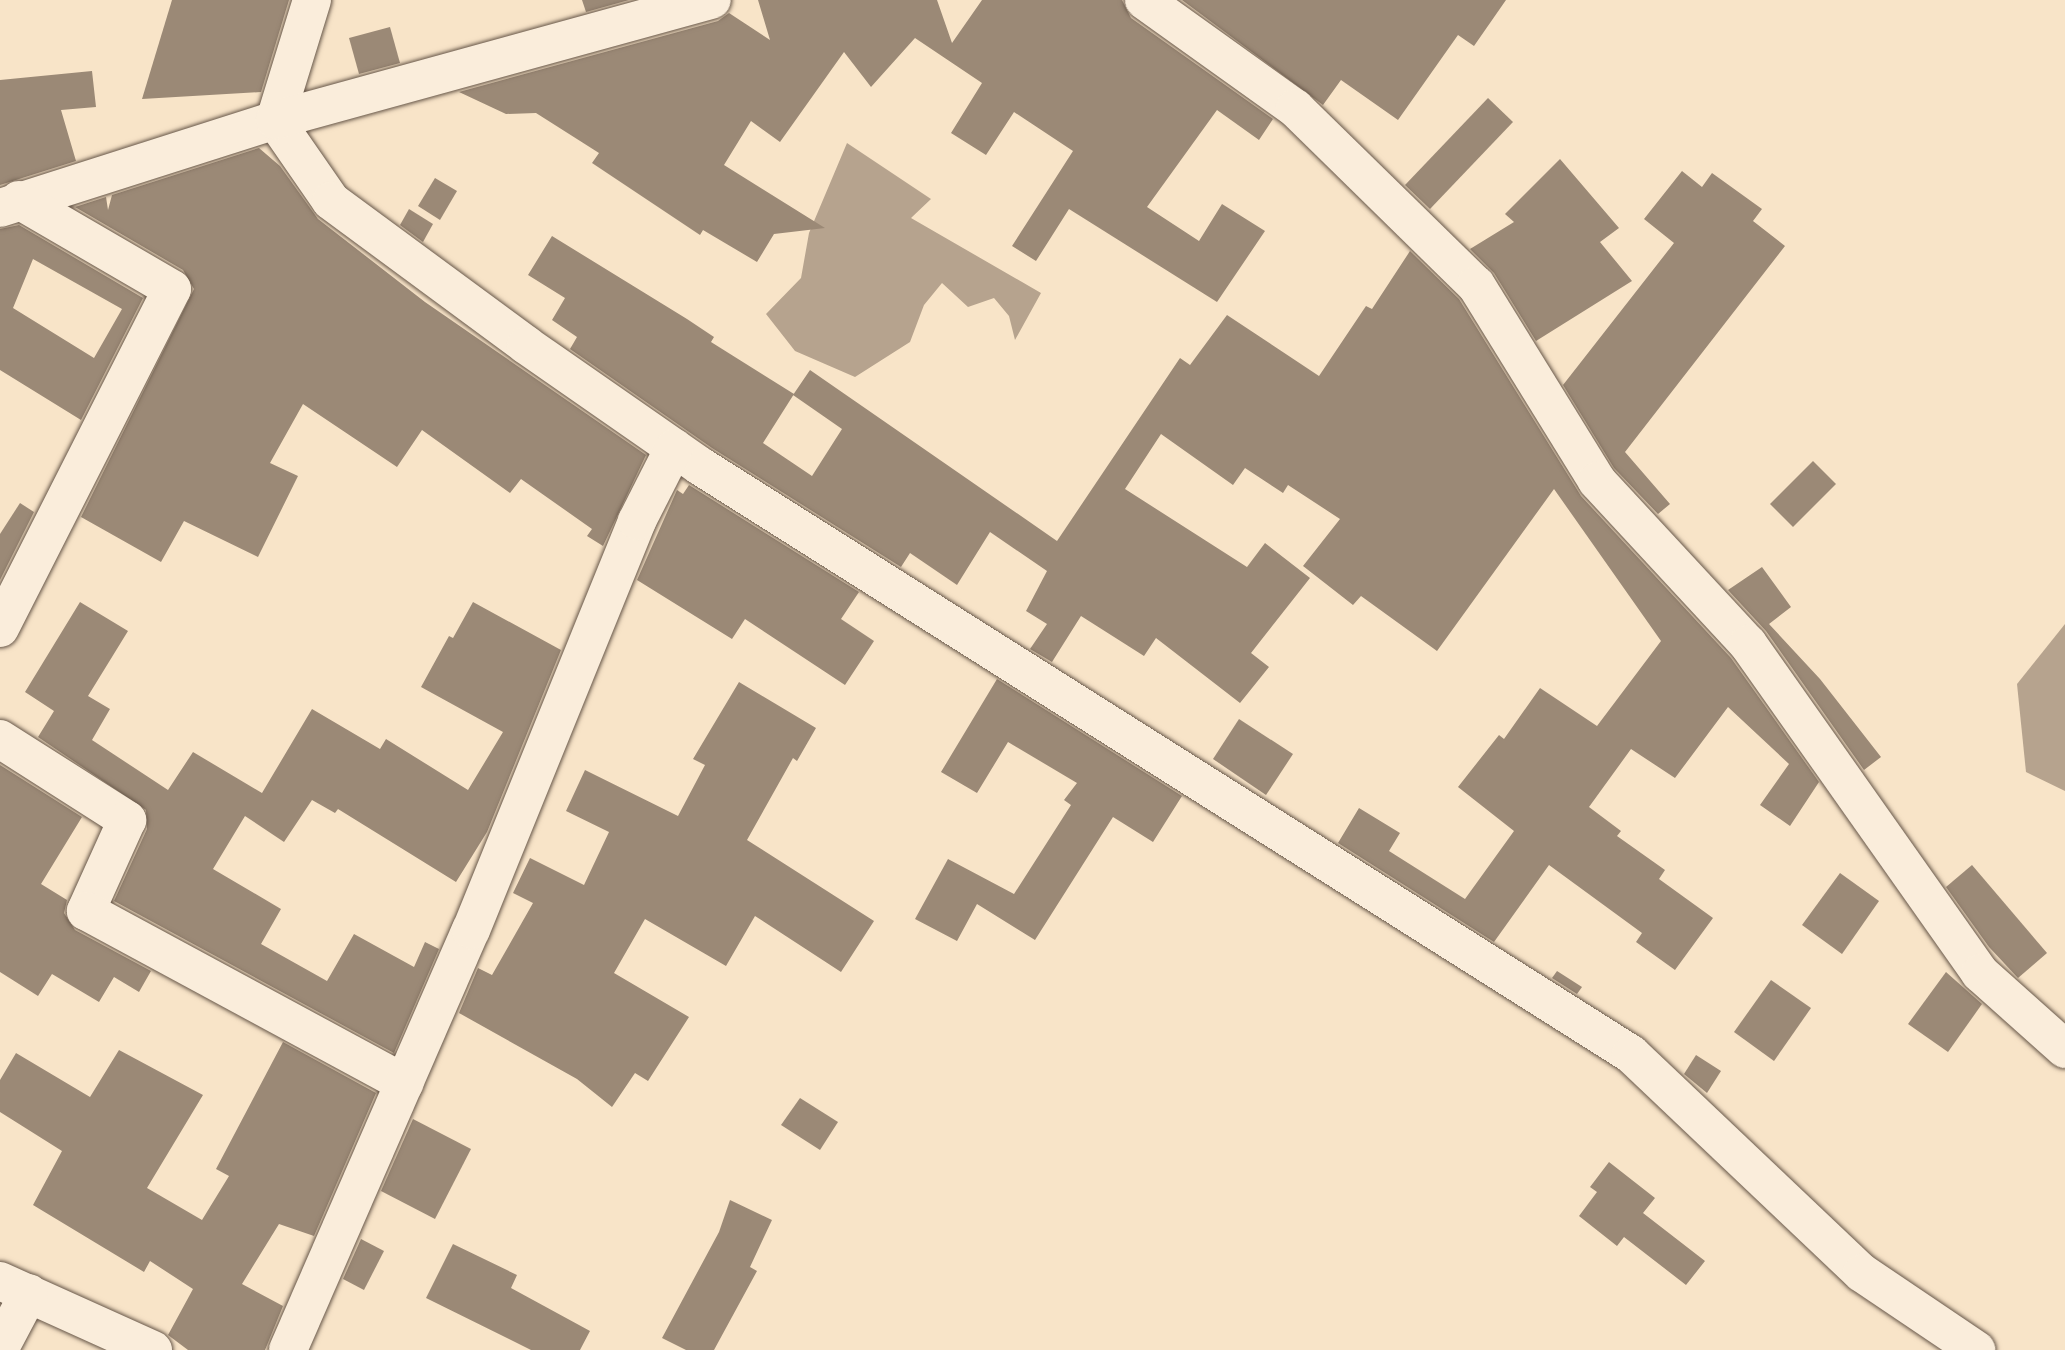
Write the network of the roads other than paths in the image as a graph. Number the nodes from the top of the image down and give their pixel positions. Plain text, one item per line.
1 (312, 0) edge
2 (712, 0) edge
3 (1144, 0) edge
4 (275, 120) junction
5 (10, 204) edge
6 (674, 448) junction
7 (0, 628) edge
8 (0, 739) edge
9 (2065, 1049) edge
10 (404, 1083) junction
11 (14, 1287) edge
12 (0, 1348) edge
13 (153, 1350) edge
14 (288, 1350) edge
15 (1976, 1350) edge

1 - 4 street
2 - 4 street
3 - 9 street
4 - 5 street
4 - 6 street
5 - 7 street
6 - 10 street
6 - 15 street
8 - 10 street
10 - 14 street
11 - 12 street
11 - 13 street

